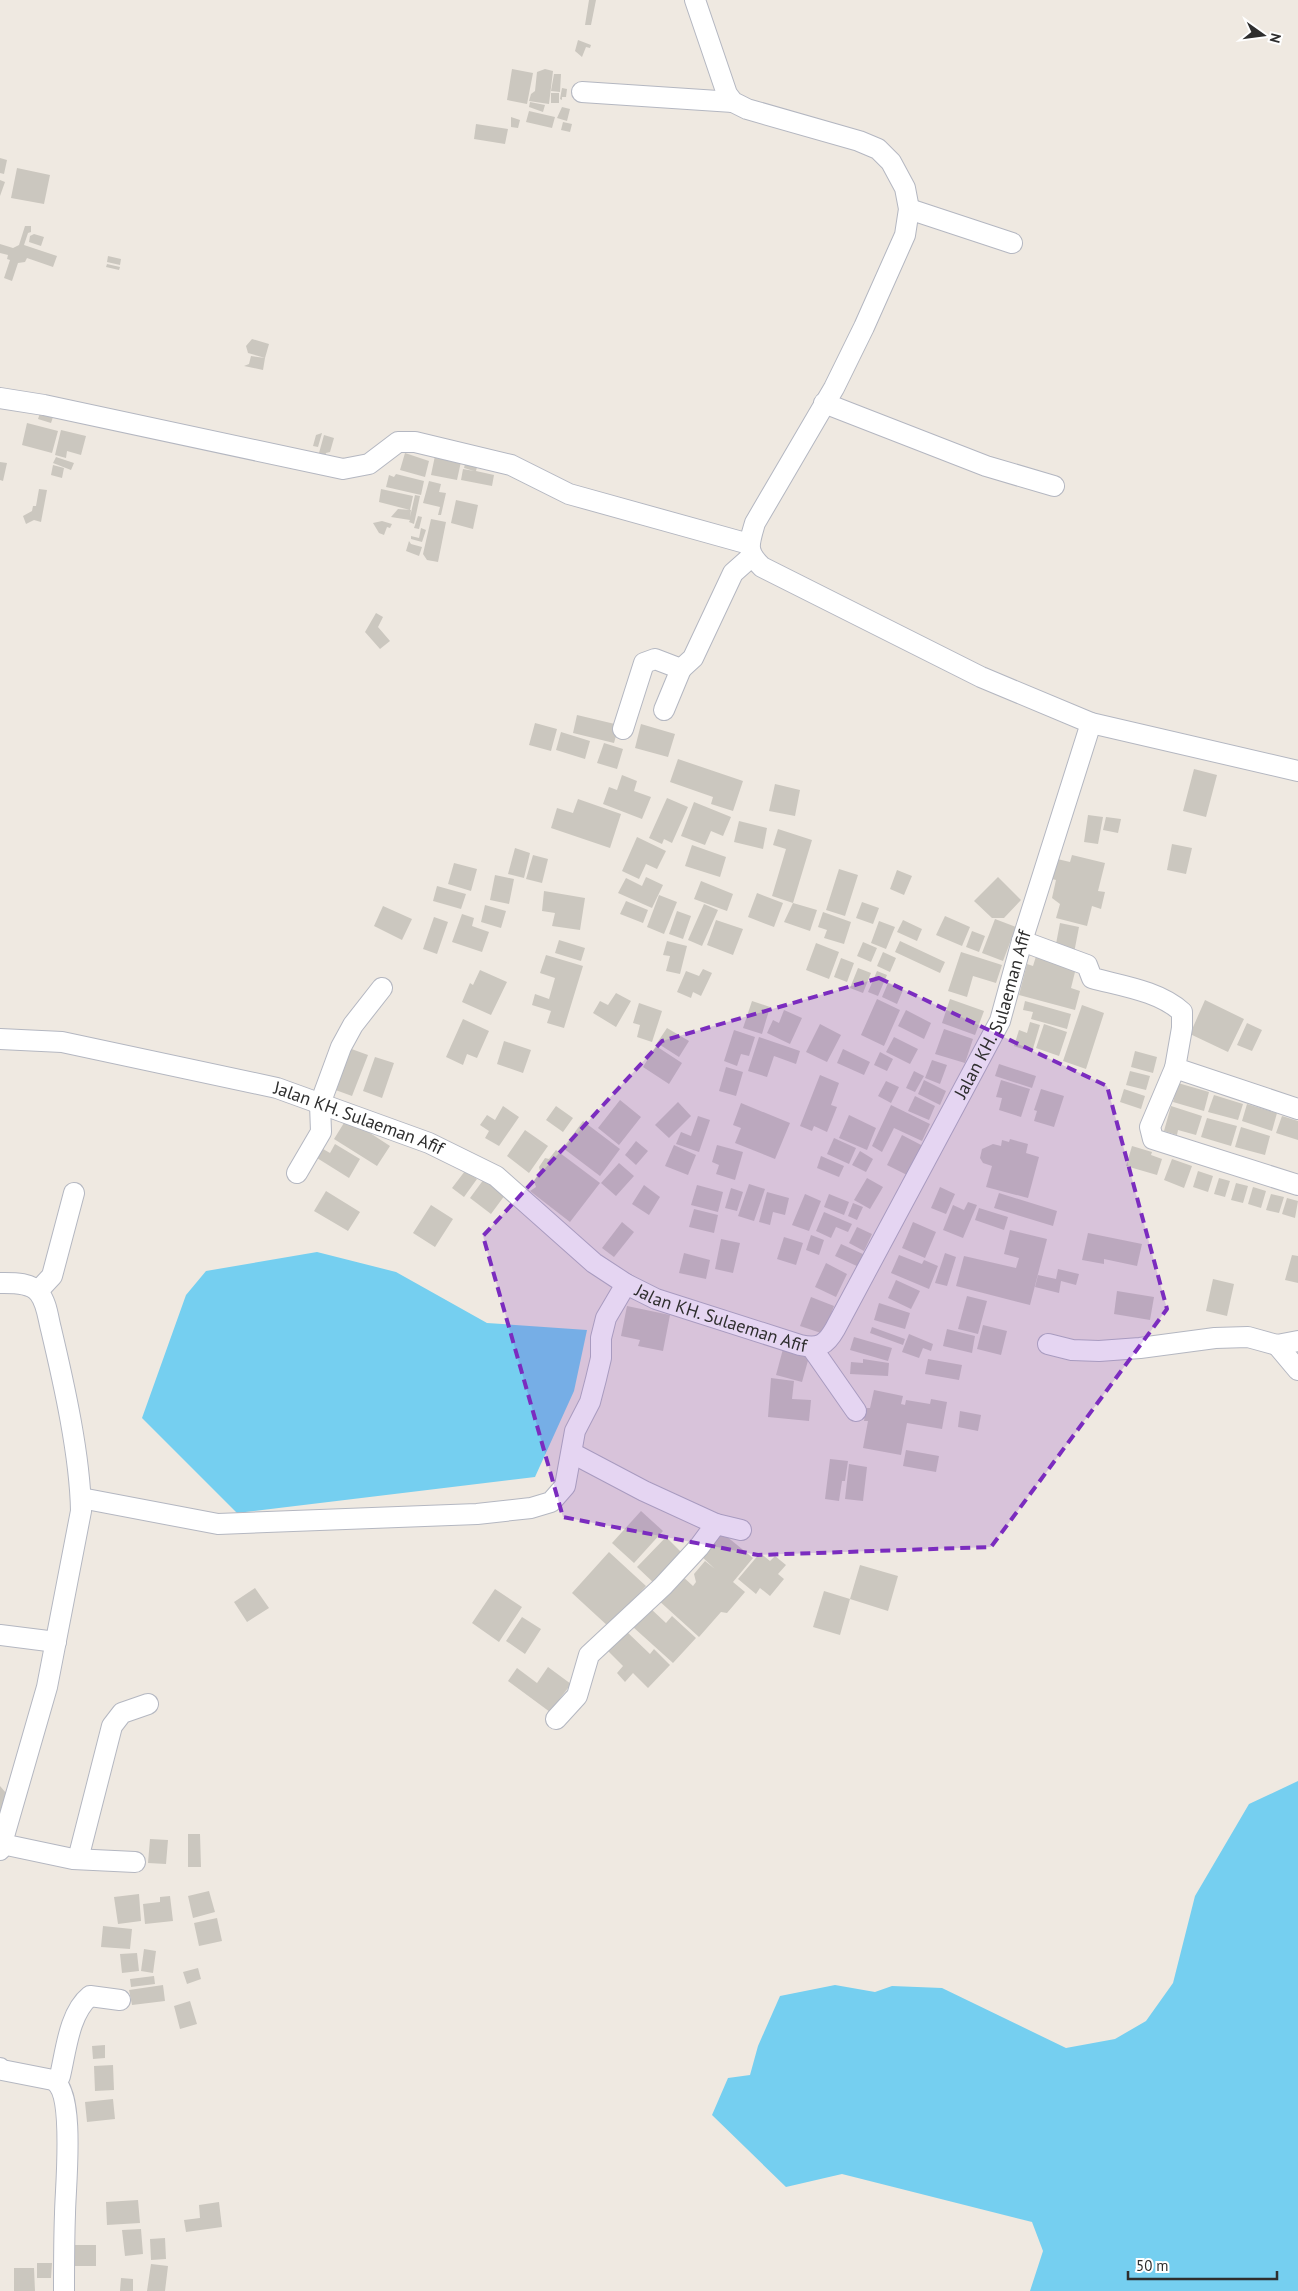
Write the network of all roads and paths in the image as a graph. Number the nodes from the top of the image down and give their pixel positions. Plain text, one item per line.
1 (695, 0) edge
2 (582, 92) dead end
3 (733, 102) junction
4 (909, 209) junction
5 (1012, 243) dead end
6 (0, 398) edge
7 (824, 403) junction
8 (1054, 486) dead end
9 (750, 550) junction
10 (681, 669) junction
11 (664, 710) dead end
12 (1091, 723) junction
13 (623, 729) dead end
14 (1298, 771) edge
15 (1022, 941) junction
16 (382, 988) dead end
17 (0, 1039) edge
18 (1175, 1068) junction
19 (320, 1104) junction
20 (1298, 1109) edge
21 (298, 1174) dead end
22 (1298, 1185) edge
23 (74, 1193) dead end
24 (0, 1283) edge
25 (626, 1284) junction
26 (38, 1291) junction
27 (1298, 1341) edge
28 (1048, 1344) dead end
29 (1277, 1345) junction
30 (812, 1348) junction
31 (1298, 1370) edge
32 (856, 1412) dead end
33 (572, 1453) junction
34 (81, 1498) junction
35 (716, 1524) junction
36 (740, 1530) dead end
37 (0, 1635) edge
38 (56, 1642) junction
39 (148, 1704) dead end
40 (556, 1719) dead end
41 (1, 1847) edge
42 (78, 1859) junction
43 (135, 1862) dead end
44 (120, 2000) dead end
45 (0, 2068) edge
46 (57, 2082) junction
47 (64, 2291) edge

1 - 3 street
2 - 3 street
3 - 4 street
4 - 5 street
4 - 7 street
6 - 9 street
7 - 8 street
7 - 9 street
9 - 10 street
9 - 12 street
10 - 11 street
10 - 13 street
12 - 14 street
12 - 15 street, Jalan KH. Sulaeman Afif
15 - 18 street
15 - 30 street, Jalan KH. Sulaeman Afif
16 - 19 street
17 - 19 street, Jalan KH. Sulaeman Afif
18 - 20 street
18 - 22 street
19 - 21 street
19 - 25 street, Jalan KH. Sulaeman Afif
23 - 26 street
24 - 26 street
25 - 30 street, Jalan KH. Sulaeman Afif
25 - 33 street
26 - 34 street
27 - 29 street
28 - 29 street
29 - 31 street
30 - 32 street
33 - 34 street
33 - 35 street
34 - 38 street
35 - 36 street
35 - 40 street
37 - 38 street
38 - 41 street
39 - 42 street
41 - 42 street
42 - 43 street
44 - 46 street
45 - 46 street
46 - 47 street

